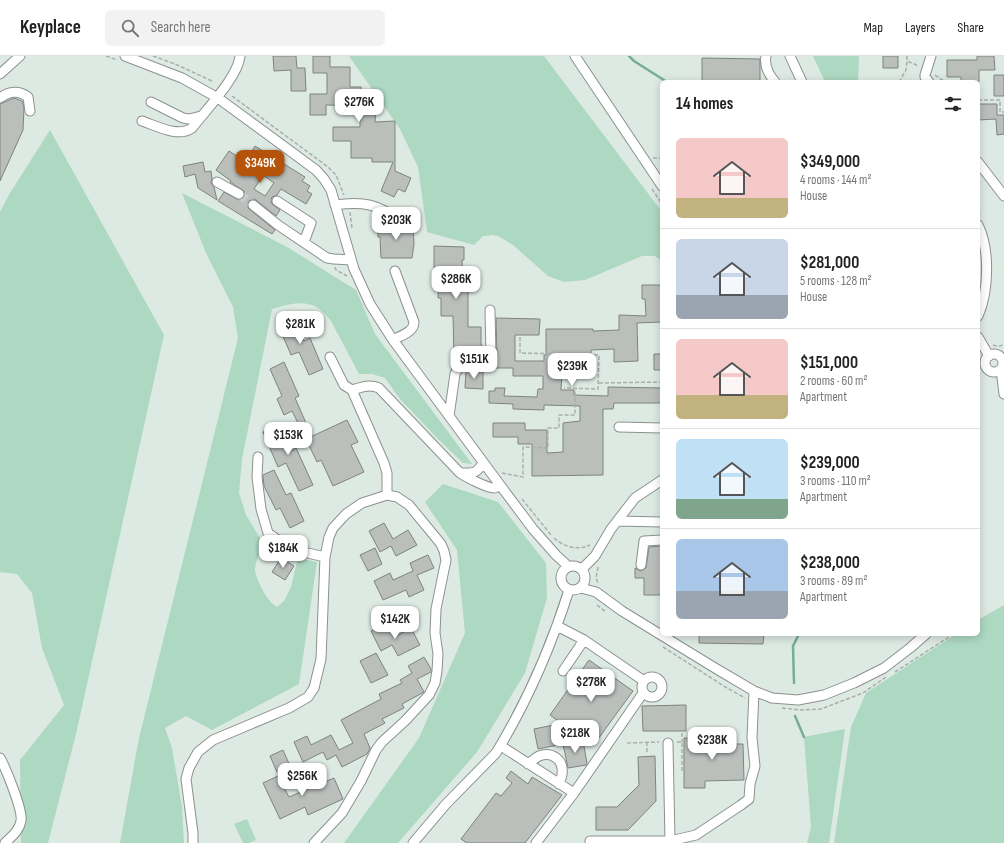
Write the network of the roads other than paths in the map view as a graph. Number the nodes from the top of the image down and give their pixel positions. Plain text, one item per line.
1 (20, 56) edge
2 (240, 56) edge
3 (575, 56) edge
4 (766, 56) edge
5 (790, 56) edge
6 (931, 56) edge
7 (122, 58) edge
8 (0, 74) edge
9 (774, 80) edge
10 (800, 80) edge
11 (927, 80) edge
12 (0, 98) edge
13 (218, 98) junction
14 (151, 102) dead end
15 (30, 111) dead end
16 (201, 116) junction
17 (142, 121) dead end
18 (980, 165) edge
19 (217, 182) dead end
20 (660, 183) edge
21 (239, 194) tunnel mouth
22 (1004, 196) edge
23 (277, 201) dead end
24 (254, 205) tunnel mouth
25 (335, 205) junction
26 (401, 222) dead end
27 (980, 230) edge
28 (304, 242) junction
29 (351, 260) junction
30 (395, 271) dead end
31 (490, 310) dead end
32 (980, 311) edge
33 (393, 340) junction
34 (980, 340) edge
35 (989, 356) junction
36 (330, 357) dead end
37 (1003, 358) edge
38 (982, 368) edge
39 (1001, 370) junction
40 (352, 390) junction
41 (1004, 394) edge
42 (449, 416) junction
43 (619, 427) dead end
44 (660, 428) edge
45 (258, 456) dead end
46 (483, 463) junction
47 (460, 473) junction
48 (660, 481) edge
49 (503, 482) junction
50 (387, 495) junction
51 (617, 522) junction
52 (660, 522) edge
53 (660, 540) edge
54 (325, 557) junction
55 (641, 565) dead end
56 (569, 566) junction
57 (582, 569) junction
58 (580, 588) junction
59 (569, 590) junction
60 (557, 626) junction
61 (660, 634) edge
62 (663, 636) edge
63 (924, 636) edge
64 (584, 640) junction
65 (563, 671) dead end
66 (644, 681) junction
67 (754, 691) junction
68 (643, 694) junction
69 (668, 742) dead end
70 (500, 746) junction
71 (0, 758) edge
72 (528, 764) junction
73 (559, 784) junction
74 (574, 793) junction
75 (590, 841) dead end
76 (670, 841) junction
77 (5, 843) edge
78 (193, 843) edge
79 (314, 843) edge
80 (413, 843) edge
81 (536, 843) edge

1 - 8 street
2 - 13 street
3 - 20 street
4 - 9 street
5 - 10 street
6 - 11 street
7 - 13 street
12 - 15 street
13 - 16 street
13 - 25 street
14 - 16 street
16 - 17 street
18 - 22 street
19 - 21 street
23 - 28 street
24 - 28 street
25 - 26 street
25 - 29 street
27 - 32 street
28 - 29 street
29 - 33 street
30 - 33 street
31 - 42 street
33 - 42 street
34 - 35 street
35 - 37 street
35 - 38 street
36 - 40 street
37 - 39 street
38 - 39 street
39 - 41 street
40 - 47 street
40 - 50 street
42 - 46 street
43 - 44 street
45 - 54 street
46 - 47 street
46 - 49 street
47 - 49 street
48 - 51 street
49 - 56 street
50 - 54 street
50 - 79 street
51 - 52 street
51 - 57 street
53 - 55 street
54 - 78 street
56 - 57 street
56 - 59 street
57 - 58 street
58 - 59 street
58 - 61 street
59 - 60 street
60 - 64 street
60 - 70 street
62 - 67 street
63 - 67 street
64 - 65 street
64 - 66 street
66 - 68 street
66 - 68 street
67 - 76 street
68 - 74 street
69 - 76 street
70 - 72 street
70 - 80 street
71 - 77 street
72 - 73 street
72 - 73 street
73 - 74 street
74 - 81 street
75 - 76 street

